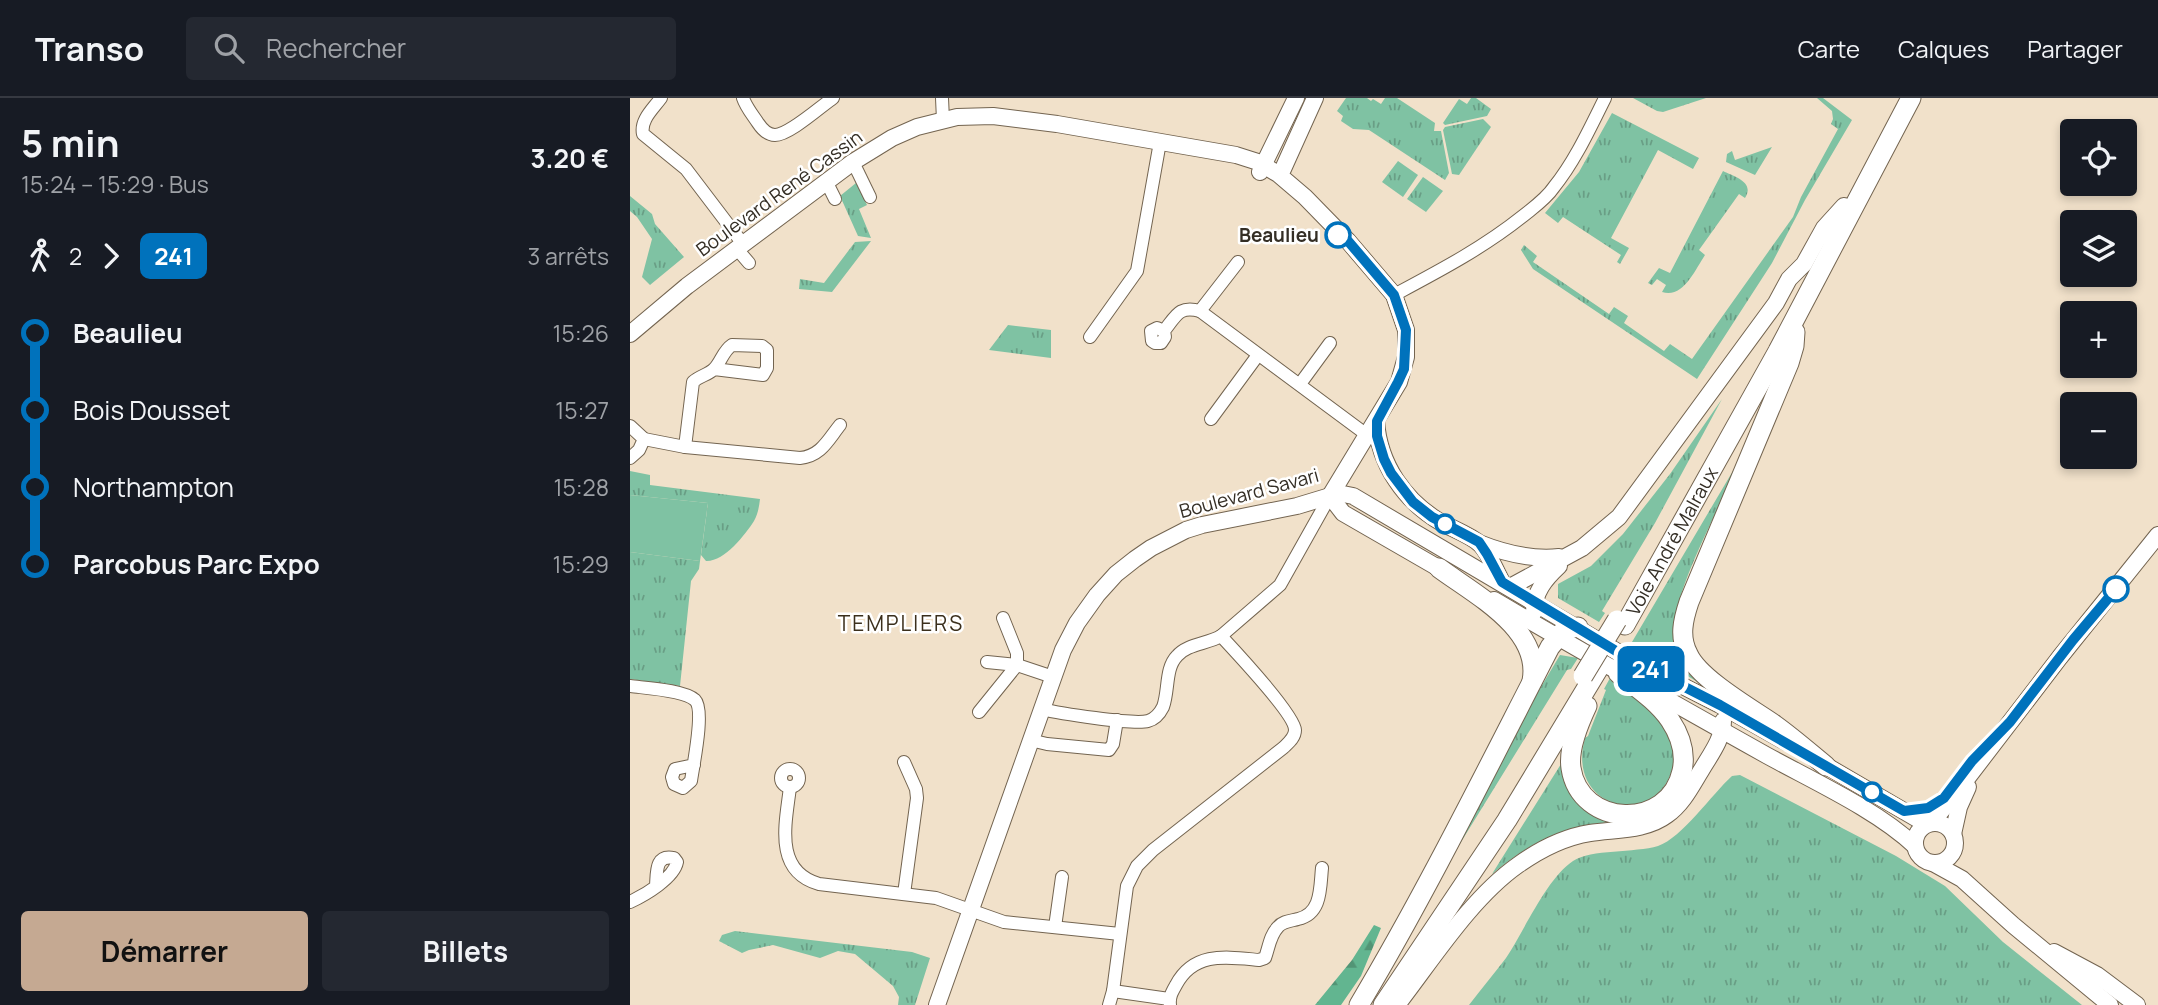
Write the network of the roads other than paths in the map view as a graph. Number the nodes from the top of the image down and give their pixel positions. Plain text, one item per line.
1 (662, 98) edge
2 (743, 98) edge
3 (833, 98) edge
4 (942, 98) edge
5 (1296, 98) edge
6 (1315, 98) edge
7 (1605, 98) edge
8 (1900, 98) edge
9 (1911, 98) edge
10 (943, 120) junction
11 (1160, 142) junction
12 (853, 162) junction
13 (1270, 171) junction
14 (826, 181) junction
15 (870, 197) dead end
16 (835, 200) dead end
17 (1844, 206) junction
18 (740, 247) junction
19 (1238, 262) dead end
20 (749, 263) dead end
21 (1394, 295) junction
22 (1200, 311) junction
23 (1795, 319) junction
24 (1164, 331) dead end
25 (630, 334) edge
26 (1090, 337) dead end
27 (1331, 343) dead end
28 (1258, 355) junction
29 (714, 369) dead end
30 (1300, 384) junction
31 (1211, 419) dead end
32 (1377, 421) junction
33 (840, 425) dead end
34 (630, 426) edge
35 (1367, 435) junction
36 (644, 439) junction
37 (685, 447) junction
38 (630, 458) edge
39 (1330, 496) junction
40 (2158, 535) edge
41 (1479, 542) junction
42 (1570, 555) junction
43 (1439, 568) junction
44 (1506, 585) junction
45 (1534, 601) junction
46 (1003, 618) dead end
47 (1621, 623) junction
48 (1534, 624) junction
49 (1577, 627) junction
50 (1220, 636) junction
51 (1557, 638) junction
52 (986, 662) dead end
53 (1017, 665) junction
54 (1598, 676) junction
55 (1053, 677) junction
56 (1531, 685) junction
57 (630, 687) edge
58 (1720, 705) junction
59 (1041, 709) junction
60 (979, 712) dead end
61 (1116, 719) junction
62 (2010, 722) junction
63 (1723, 730) junction
64 (1030, 740) junction
65 (904, 762) dead end
66 (694, 765) dead end
67 (1826, 765) junction
68 (790, 787) dead end
69 (1904, 811) junction
70 (1928, 824) junction
71 (1954, 841) junction
72 (1915, 846) junction
73 (1933, 863) junction
74 (1322, 868) dead end
75 (1062, 877) dead end
76 (656, 886) dead end
77 (904, 894) junction
78 (1983, 897) junction
79 (630, 902) edge
80 (971, 910) junction
81 (1055, 927) junction
82 (1120, 934) junction
83 (2024, 935) junction
84 (2060, 966) junction
85 (1113, 991) junction
86 (1169, 1002) edge
87 (937, 1005) edge
88 (1109, 1005) edge
89 (1359, 1005) edge
90 (1375, 1005) edge
91 (1383, 1005) edge
92 (1397, 1005) edge
93 (2110, 1005) edge
94 (2125, 1005) edge
95 (2137, 1005) edge

1 - 18 street
2 - 3 street
4 - 10 street
5 - 13 street
6 - 13 street
7 - 21 street
8 - 17 main road, Voie André Malraux
9 - 23 main road, Voie André Malraux
10 - 11 street, Boulevard René Cassin
10 - 12 street, Boulevard René Cassin
11 - 13 street, Boulevard René Cassin
11 - 26 street
12 - 14 street, Boulevard René Cassin
12 - 15 street
13 - 21 street, Boulevard Savari
14 - 16 street
14 - 18 street, Boulevard René Cassin
17 - 42 street
17 - 47 main road, Voie André Malraux
18 - 20 street
18 - 25 street, Boulevard René Cassin
19 - 22 street
21 - 32 street, Boulevard Savari
22 - 24 street
22 - 28 street
23 - 47 main road, Voie André Malraux
23 - 67 main road
27 - 30 street
28 - 30 street
28 - 31 street
29 - 37 street
30 - 35 street
32 - 35 street, Boulevard Savari
32 - 41 street
33 - 37 street
34 - 36 street
35 - 39 street, Boulevard Savari
36 - 37 street
36 - 38 street
39 - 43 street
39 - 44 street
39 - 50 street
39 - 55 street, Boulevard Savari
40 - 62 street
41 - 42 street
41 - 44 street
42 - 44 street
42 - 45 street
43 - 48 street
43 - 56 main road
44 - 45 street
45 - 48 street
45 - 49 street
46 - 53 street
47 - 54 main road, Voie André Malraux, bridge
48 - 51 street
49 - 51 main road
49 - 58 street
50 - 61 street
50 - 82 street
51 - 54 street
51 - 56 main road
52 - 53 street
53 - 55 street
53 - 60 street
54 - 54 main road
54 - 63 street
54 - 90 main road, Voie André Malraux
54 - 91 main road, Voie André Malraux
55 - 59 street, Boulevard Savari
56 - 89 main road
57 - 66 street
58 - 63 street
58 - 67 street
59 - 61 street
59 - 64 street, Boulevard Savari
61 - 64 street
62 - 69 street
62 - 70 street
62 - 71 street
63 - 72 street
63 - 92 street
64 - 80 street, Boulevard Savari
65 - 77 street
67 - 69 street
68 - 77 street
69 - 70 street
70 - 71 street
70 - 72 street
71 - 73 street
71 - 78 street
72 - 73 street
73 - 78 street
74 - 86 street
75 - 81 street
76 - 79 street
77 - 80 street
78 - 83 street
80 - 81 street
80 - 87 street, Boulevard Savari
81 - 82 street
82 - 85 street
83 - 84 street
83 - 95 street
84 - 93 street
84 - 94 street
85 - 86 street
85 - 88 street

